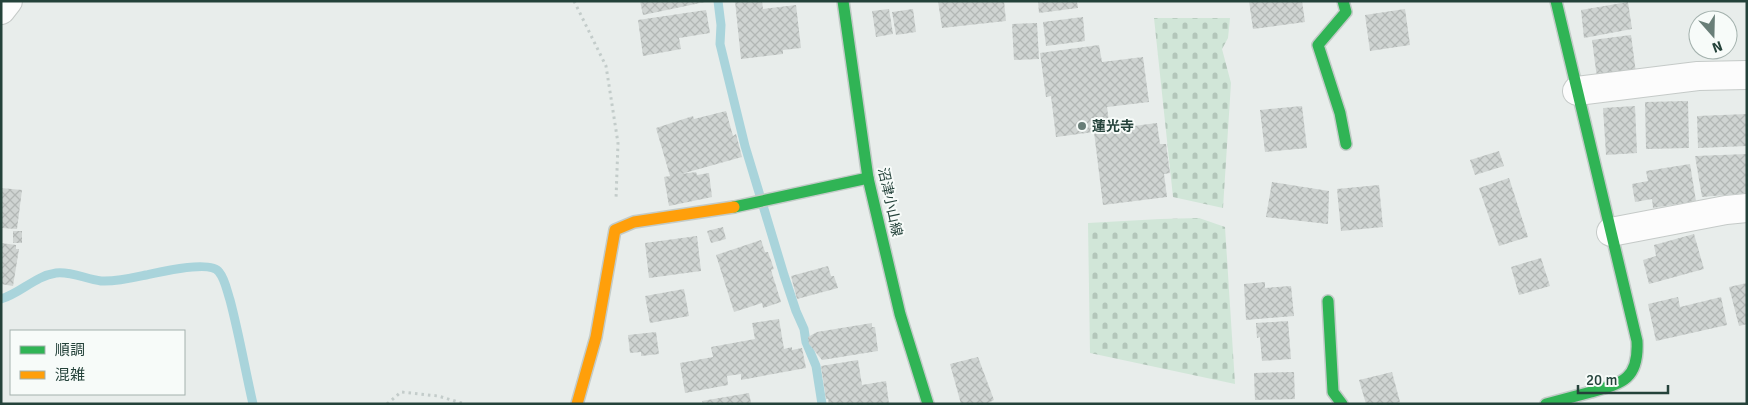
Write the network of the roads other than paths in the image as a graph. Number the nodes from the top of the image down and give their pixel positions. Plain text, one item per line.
1 (8, 1) edge
2 (843, 1) edge
3 (1343, 1) edge
4 (1556, 1) edge
5 (1, 10) edge
6 (1747, 75) edge
7 (1577, 91) junction
8 (1346, 144) dead end
9 (868, 178) junction
10 (1747, 208) edge
11 (1611, 232) junction
12 (1328, 301) dead end
13 (577, 404) edge
14 (928, 404) edge
15 (1342, 404) edge
16 (1546, 404) edge

1 - 5 street
2 - 9 street, 沼津小山線
3 - 8 street
4 - 7 street
6 - 7 street
7 - 11 street
9 - 13 street
9 - 14 street, 沼津小山線
10 - 11 street
11 - 16 street
12 - 15 street

